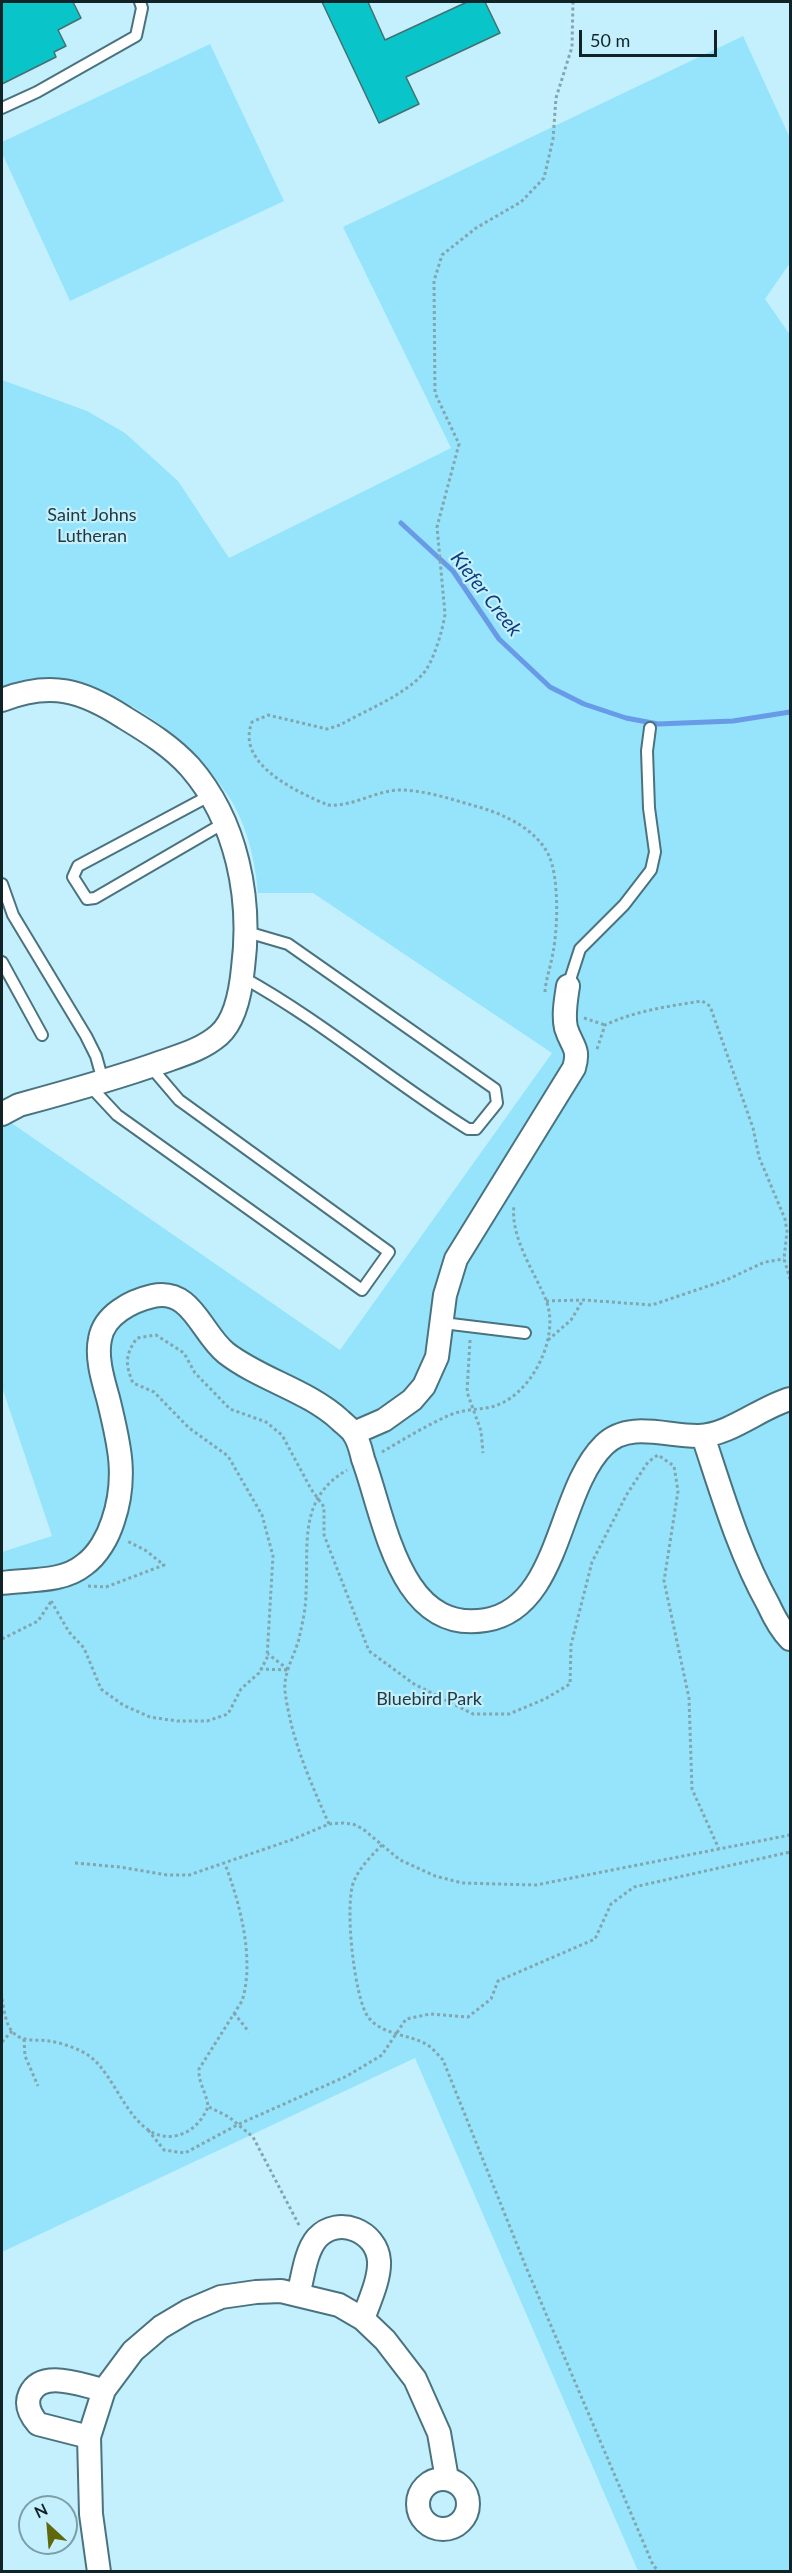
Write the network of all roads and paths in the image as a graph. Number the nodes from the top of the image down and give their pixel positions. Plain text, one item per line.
1 (140, 2) edge
2 (573, 2) edge
3 (2, 108) edge
4 (2, 700) edge
5 (650, 728) dead end
6 (209, 796) junction
7 (224, 823) junction
8 (2, 884) edge
9 (247, 932) junction
10 (2, 962) edge
11 (242, 976) junction
12 (568, 986) joint
13 (544, 995) dead end
14 (565, 1017) junction
15 (605, 1025) junction
16 (42, 1035) dead end
17 (595, 1057) dead end
18 (150, 1066) junction
19 (96, 1083) junction
20 (2, 1114) edge
21 (514, 1204) dead end
22 (784, 1258) junction
23 (790, 1279) edge
24 (584, 1300) junction
25 (546, 1301) junction
26 (443, 1323) junction
27 (472, 1326) junction
28 (525, 1333) dead end
29 (547, 1341) junction
30 (790, 1399) edge
31 (474, 1408) junction
32 (354, 1433) junction
33 (703, 1436) junction
34 (483, 1453) dead end
35 (364, 1462) junction
36 (2, 1583) edge
37 (790, 1639) edge
38 (267, 1653) dead end
39 (260, 1670) dead end
40 (289, 1670) junction
41 (329, 1824) junction
42 (790, 1835) edge
43 (382, 1845) junction
44 (790, 1852) edge
45 (75, 1863) dead end
46 (225, 1864) junction
47 (2, 1999) edge
48 (234, 2013) junction
49 (12, 2031) junction
50 (249, 2032) dead end
51 (396, 2034) junction
52 (24, 2039) junction
53 (2, 2042) edge
54 (38, 2086) dead end
55 (208, 2107) junction
56 (239, 2124) junction
57 (148, 2130) junction
58 (304, 2234) dead end
59 (298, 2295) junction
60 (363, 2319) junction
61 (104, 2390) junction
62 (89, 2437) junction
63 (447, 2479) dead end
64 (99, 2571) edge
65 (659, 2571) edge

1 - 3 lane
2 - 13 path
4 - 6 street
5 - 12 lane
6 - 7 street
6 - 7 lane
7 - 9 street
8 - 19 lane
9 - 11 street
9 - 11 lane
10 - 16 lane
11 - 18 street
12 - 14 street
14 - 15 path
14 - 26 street
15 - 17 path
15 - 22 path
18 - 19 street
18 - 19 lane
19 - 20 street
21 - 25 path
22 - 23 path
22 - 24 path
24 - 25 path
24 - 29 path
25 - 29 path
26 - 27 lane
26 - 32 street
27 - 28 lane
27 - 31 path
29 - 31 path
30 - 33 street
31 - 34 path
31 - 35 path
32 - 35 street
32 - 36 street
33 - 35 street
33 - 37 street
35 - 40 path
38 - 40 path
39 - 40 path
40 - 41 path
41 - 43 path
41 - 46 path
42 - 43 path
43 - 51 path
44 - 51 path
45 - 46 path
46 - 48 path
47 - 49 path
48 - 50 path
48 - 55 path
49 - 52 path
49 - 53 path
51 - 56 path
51 - 65 path
52 - 54 path
52 - 57 path
55 - 56 path
55 - 57 path
56 - 57 path
56 - 58 path
59 - 60 street
59 - 60 street
59 - 61 street
60 - 63 street
61 - 62 street
61 - 62 street
62 - 64 street

